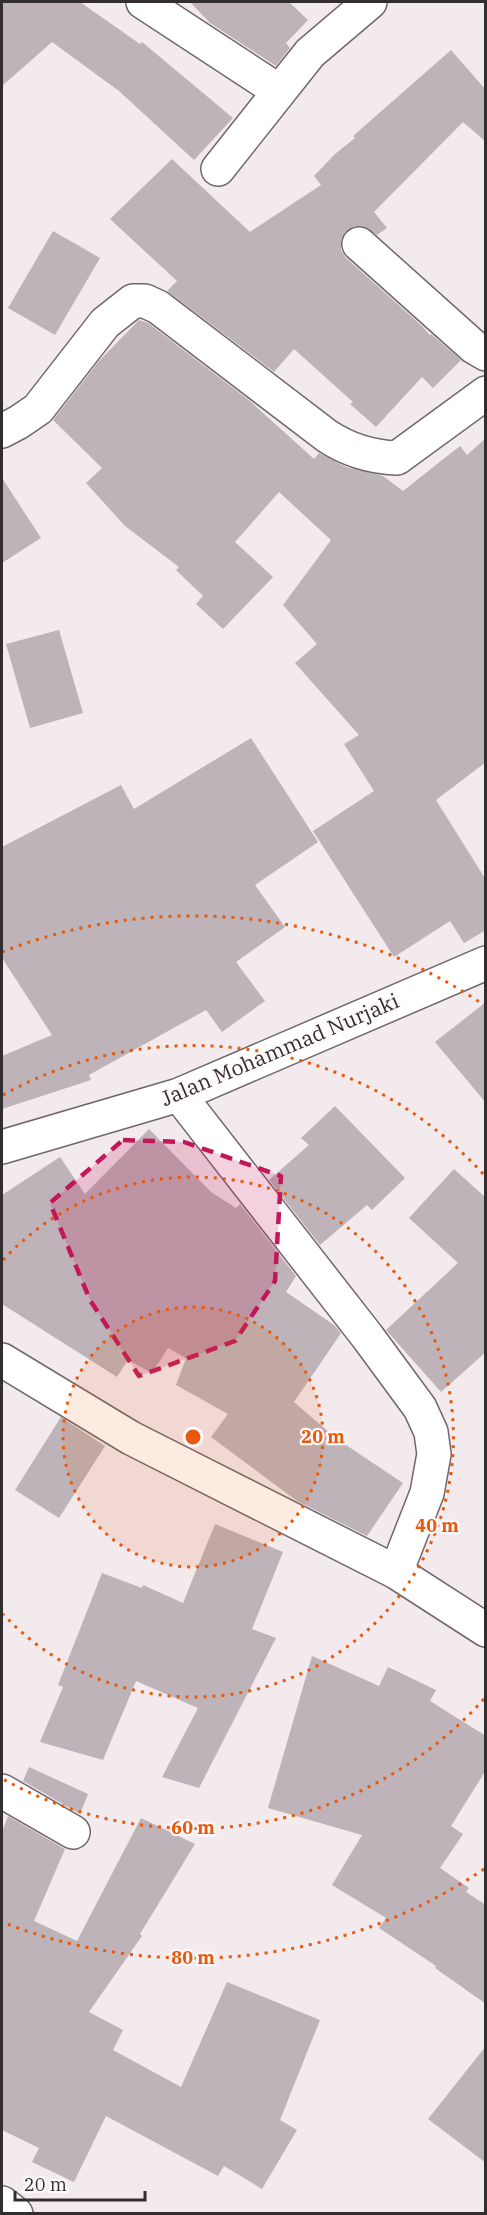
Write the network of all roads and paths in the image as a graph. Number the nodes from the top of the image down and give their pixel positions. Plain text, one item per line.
1 (143, 2) edge
2 (370, 2) edge
3 (279, 91) junction
4 (218, 169) dead end
5 (359, 244) dead end
6 (486, 354) edge
7 (486, 393) edge
8 (2, 431) edge
9 (486, 963) edge
10 (179, 1095) junction
11 (2, 1147) edge
12 (2, 1360) edge
13 (396, 1572) junction
14 (486, 1630) edge
15 (2, 1791) edge
16 (73, 1832) dead end
17 (2, 2203) edge
18 (16, 2214) edge

1 - 3 street
2 - 3 street
3 - 4 street
5 - 6 street
7 - 8 street
9 - 10 street, Jalan Mohammad Nurjaki
10 - 11 street, Jalan Mohammad Nurjaki
10 - 13 street
12 - 13 street
13 - 14 street
15 - 16 street
17 - 18 street

